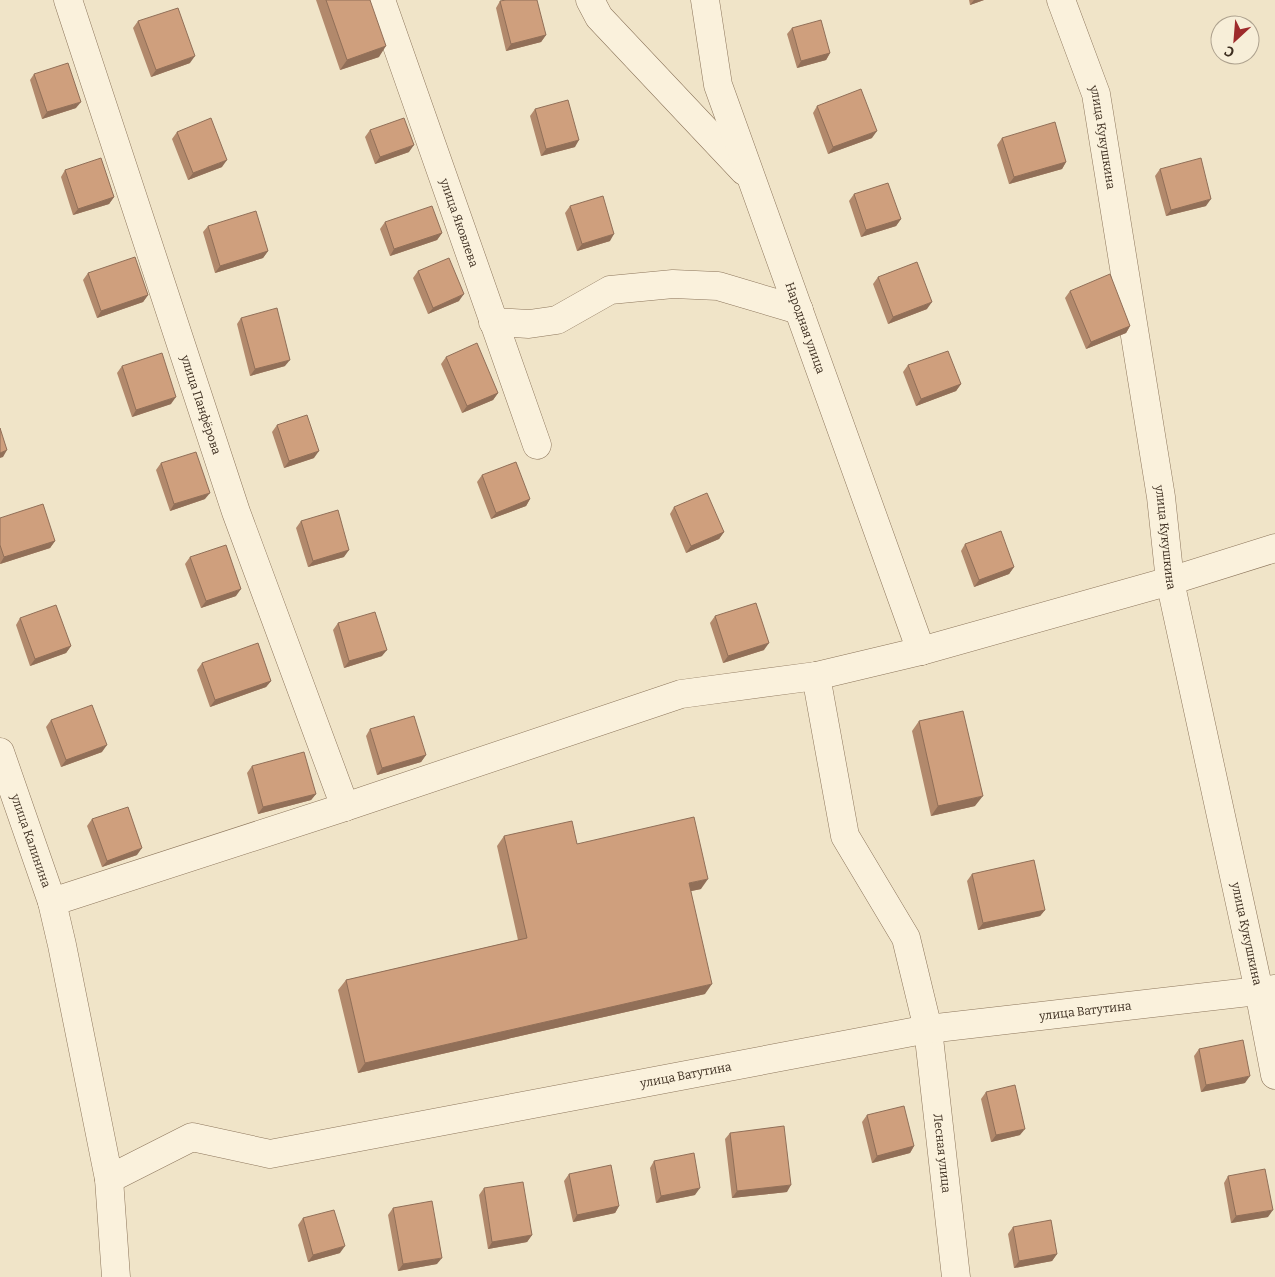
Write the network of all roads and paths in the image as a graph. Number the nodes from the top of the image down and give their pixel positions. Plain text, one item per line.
1 (68, 0) edge
2 (381, 0) edge
3 (590, 0) edge
4 (705, 0) edge
5 (1061, 0) edge
6 (751, 178) junction
7 (799, 310) junction
8 (493, 322) junction
9 (536, 445) dead end
10 (1275, 548) edge
11 (1170, 581) junction
12 (921, 651) junction
13 (816, 676) junction
14 (0, 752) edge
15 (345, 807) junction
16 (52, 902) junction
17 (1267, 990) edge
18 (928, 1029) junction
19 (1275, 1075) edge
20 (109, 1179) junction
21 (116, 1277) edge
22 (956, 1277) edge

1 - 15 street, улица Панфёрова
2 - 8 street, улица Яковлева
3 - 6 street
4 - 6 street, Народная улица
5 - 11 street, улица Кукушкина
6 - 7 street, Народная улица
7 - 8 street
7 - 12 street, Народная улица
8 - 9 street, улица Яковлева
10 - 11 street
11 - 12 street
11 - 17 street, улица Кукушкина
12 - 13 street
13 - 15 street
13 - 18 street, Лесная улица
14 - 16 street, улица Калинина
15 - 16 street
16 - 20 street, улица Калинина
17 - 18 street, улица Ватутина
17 - 19 street, улица Кукушкина
18 - 20 street, улица Ватутина
18 - 22 street, Лесная улица
20 - 21 street, улица Калинина

